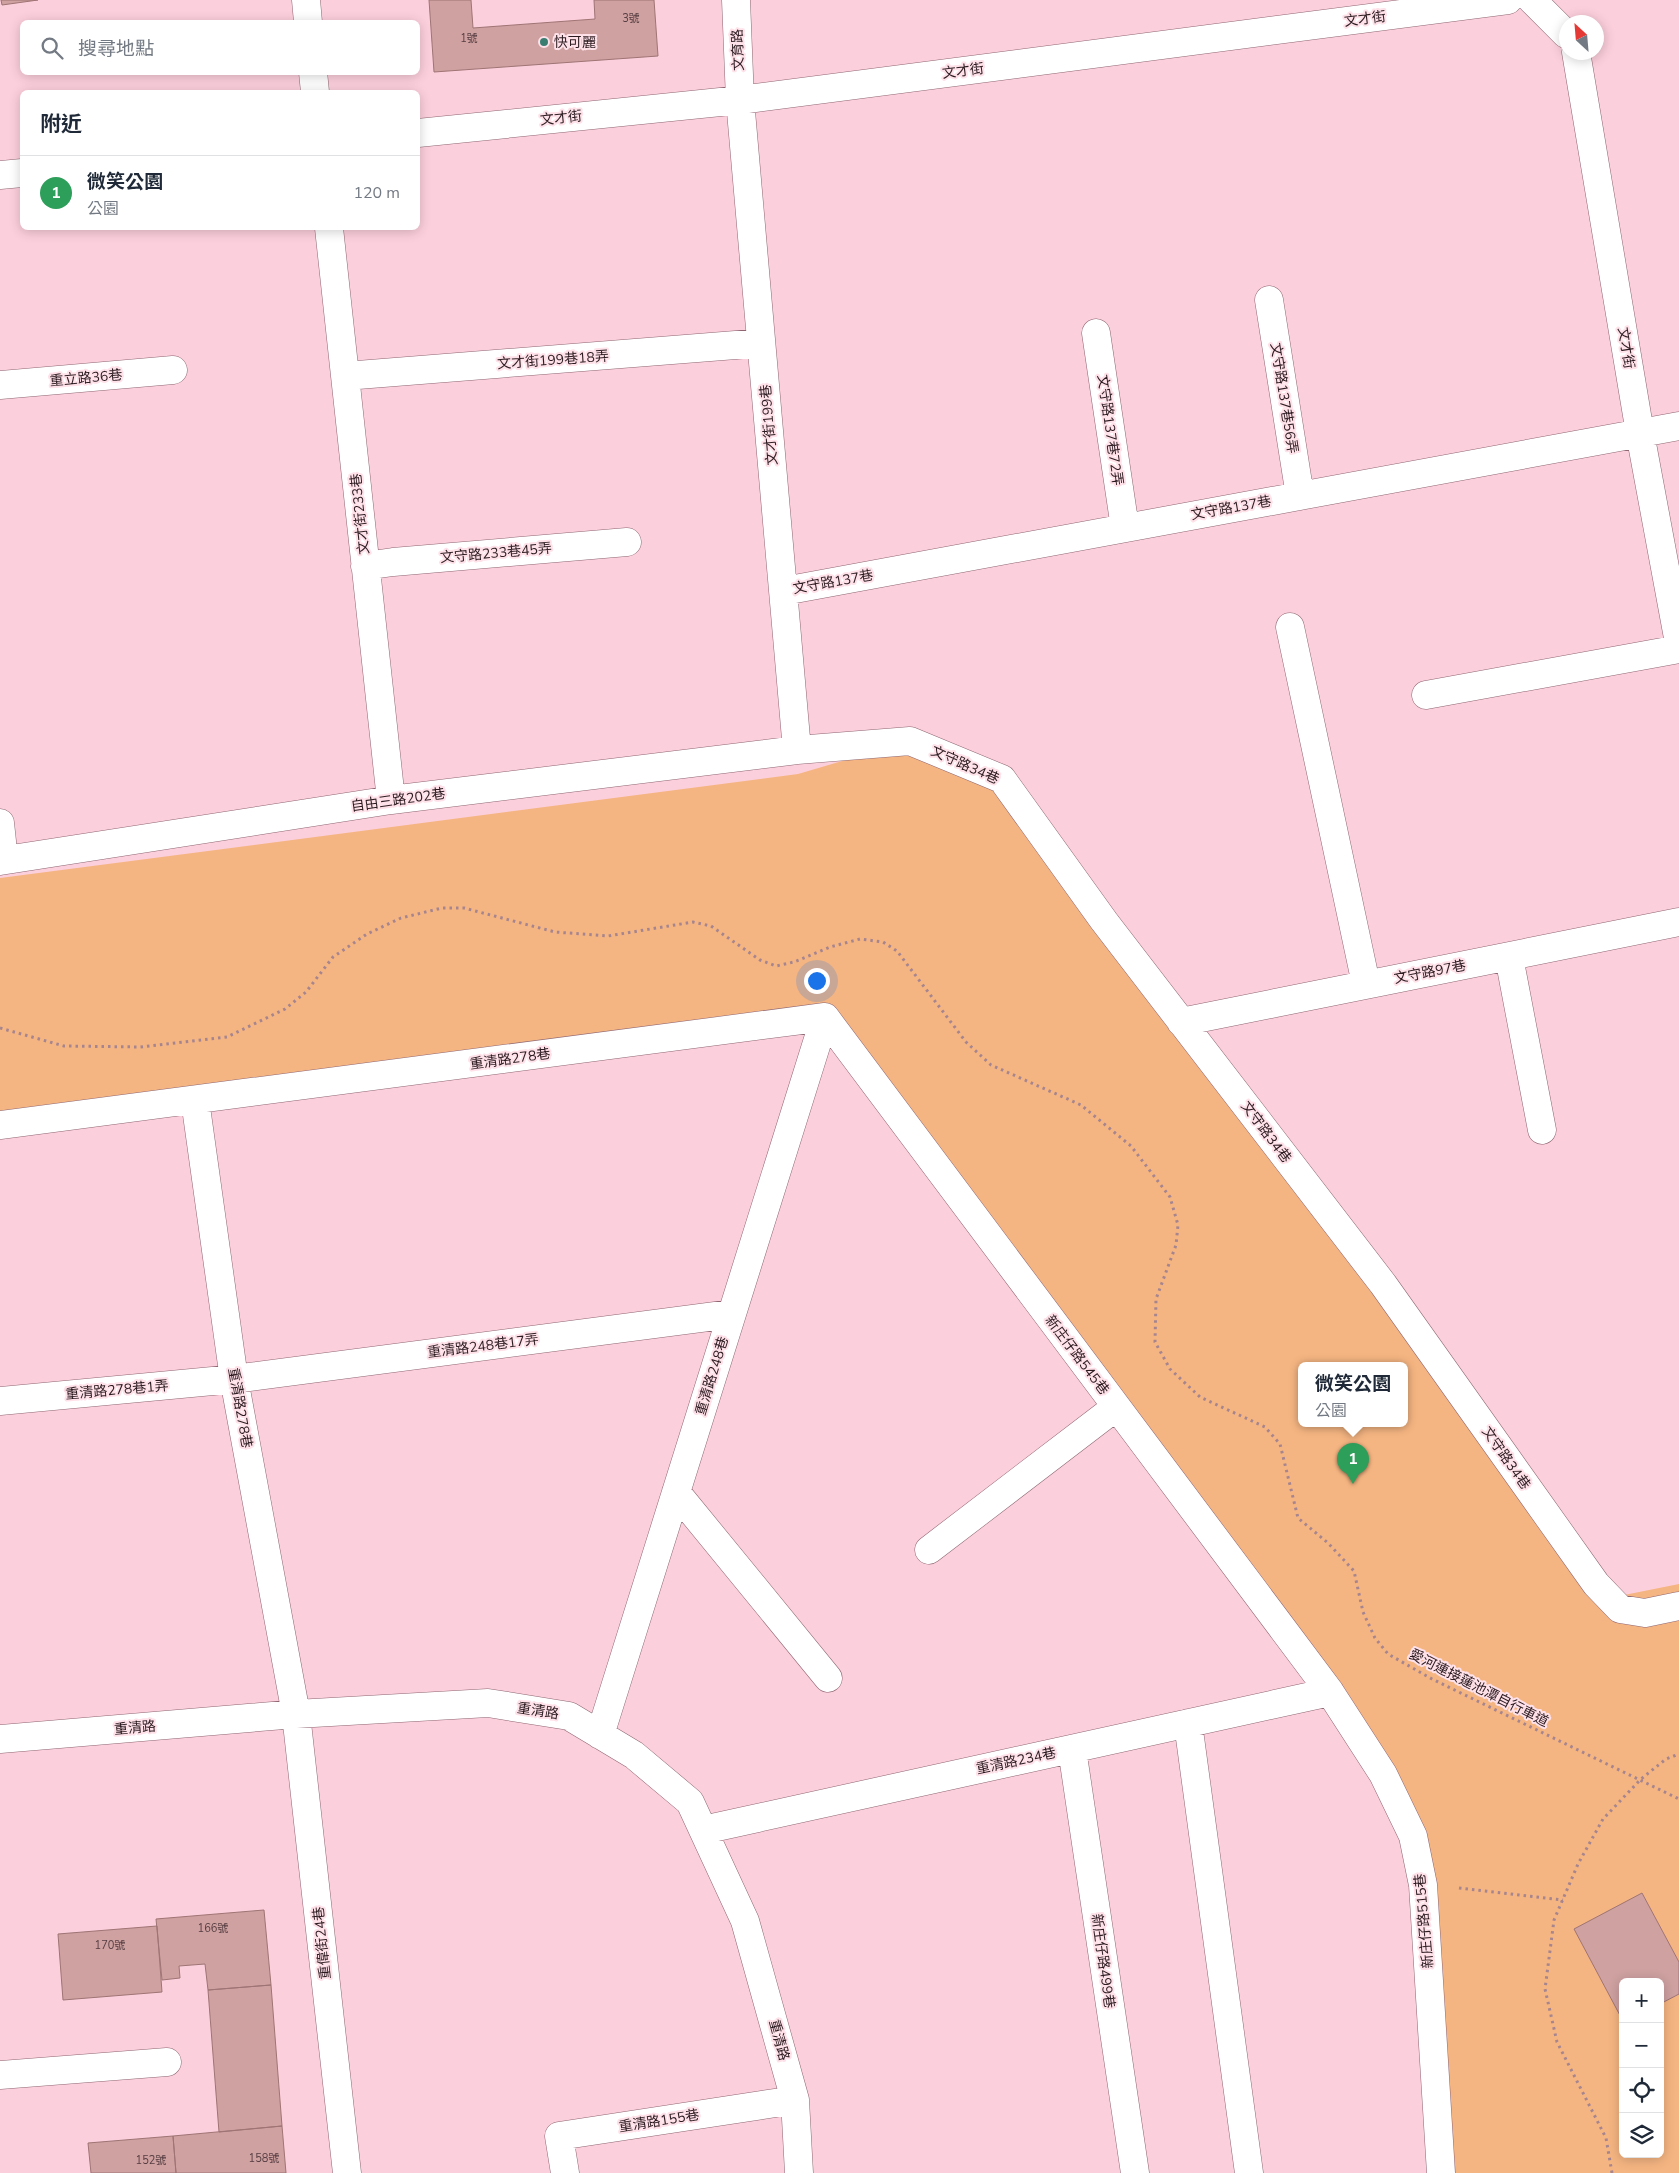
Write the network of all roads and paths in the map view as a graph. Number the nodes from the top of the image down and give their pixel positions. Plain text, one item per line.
1 (306, 0) edge
2 (736, 0) edge
3 (1508, 0) edge
4 (1532, 0) edge
5 (308, 20) edge
6 (1559, 27) edge
7 (1577, 60) edge
8 (313, 75) edge
9 (315, 90) edge
10 (740, 100) junction
11 (420, 133) edge
12 (20, 173) edge
13 (0, 175) edge
14 (329, 230) edge
15 (1269, 300) dead end
16 (1096, 333) dead end
17 (761, 343) junction
18 (173, 370) dead end
19 (345, 376) junction
20 (0, 385) edge
21 (1679, 426) edge
22 (1640, 433) junction
23 (1300, 496) junction
24 (1125, 528) junction
25 (627, 542) dead end
26 (365, 566) junction
27 (784, 591) junction
28 (1290, 627) dead end
29 (1679, 643) edge
30 (1679, 648) edge
31 (1426, 695) dead end
32 (796, 750) junction
33 (391, 800) junction
34 (0, 823) edge
35 (2, 860) edge
36 (1679, 922) edge
37 (1509, 957) junction
38 (1366, 984) junction
39 (825, 1017) junction
40 (1181, 1022) junction
41 (0, 1028) edge
42 (196, 1100) junction
43 (0, 1125) edge
44 (1542, 1130) dead end
45 (732, 1314) junction
46 (234, 1379) junction
47 (0, 1401) edge
48 (1116, 1407) junction
49 (676, 1492) junction
50 (929, 1550) dead end
51 (1679, 1606) edge
52 (828, 1678) dead end
53 (1330, 1692) junction
54 (296, 1714) junction
55 (1188, 1723) junction
56 (600, 1734) junction
57 (0, 1740) edge
58 (1072, 1749) junction
59 (1679, 1754) edge
60 (1641, 1779) junction
61 (1679, 1798) edge
62 (703, 1830) junction
63 (1455, 1888) dead end
64 (1563, 1900) junction
65 (167, 2062) dead end
66 (0, 2075) edge
67 (795, 2100) junction
68 (348, 2173) edge
69 (565, 2173) edge
70 (800, 2173) edge
71 (1135, 2173) edge
72 (1249, 2173) edge
73 (1441, 2173) edge
74 (1612, 2173) edge

1 - 5 street
2 - 10 street, 文育路
3 - 10 street, 文才街
4 - 6 street
7 - 22 street, 文才街
8 - 9 street
10 - 11 street, 文才街
10 - 17 street, 文才街199巷
12 - 13 street
14 - 19 street, 文才街233巷
15 - 23 street, 文守路137巷56弄
16 - 24 street, 文守路137巷72弄
17 - 19 street, 文才街199巷18弄
17 - 27 street, 文才街199巷
18 - 20 street, 重立路36巷
19 - 26 street, 文才街233巷
21 - 22 street, 文守路137巷
22 - 23 street, 文守路137巷
22 - 29 street, 文才街
23 - 24 street, 文守路137巷
24 - 27 street, 文守路137巷
25 - 26 street, 文守路233巷45弄
26 - 33 street, 文才街233巷
27 - 32 street, 文才街199巷
28 - 38 street
30 - 31 street
32 - 33 street, 自由三路202巷
32 - 40 street, 文守路34巷
33 - 35 street, 自由三路202巷
34 - 35 street
36 - 37 street, 文守路97巷
37 - 38 street, 文守路97巷
37 - 44 street
38 - 40 street, 文守路97巷
39 - 42 street, 重清路278巷
39 - 45 street, 重清路248巷
39 - 48 street, 新庄仔路545巷
40 - 51 street, 文守路34巷
41 - 60 path, 愛河連接蓮池潭自行車道
42 - 43 street, 重清路278巷
42 - 46 street, 重清路278巷
45 - 46 street, 重清路248巷17弄
45 - 49 street, 重清路248巷
46 - 47 street, 重清路278巷1弄
46 - 54 street, 重清路278巷
48 - 50 street
48 - 53 street, 新庄仔路545巷
49 - 52 street
49 - 56 street, 重清路248巷
53 - 55 street, 重清路234巷
53 - 73 street, 新庄仔路515巷
54 - 56 street, 重清路
54 - 57 street, 重清路
54 - 68 street, 重偉街24巷
55 - 58 street, 重清路234巷
55 - 72 street
56 - 62 street, 重清路
58 - 62 street, 重清路234巷
58 - 71 street, 新庄仔路499巷
59 - 60 path
60 - 61 path, 愛河連接蓮池潭自行車道
60 - 64 path
62 - 67 street, 重清路
63 - 64 path
64 - 74 path
65 - 66 street
67 - 69 street, 重清路155巷
67 - 70 street, 重清路

